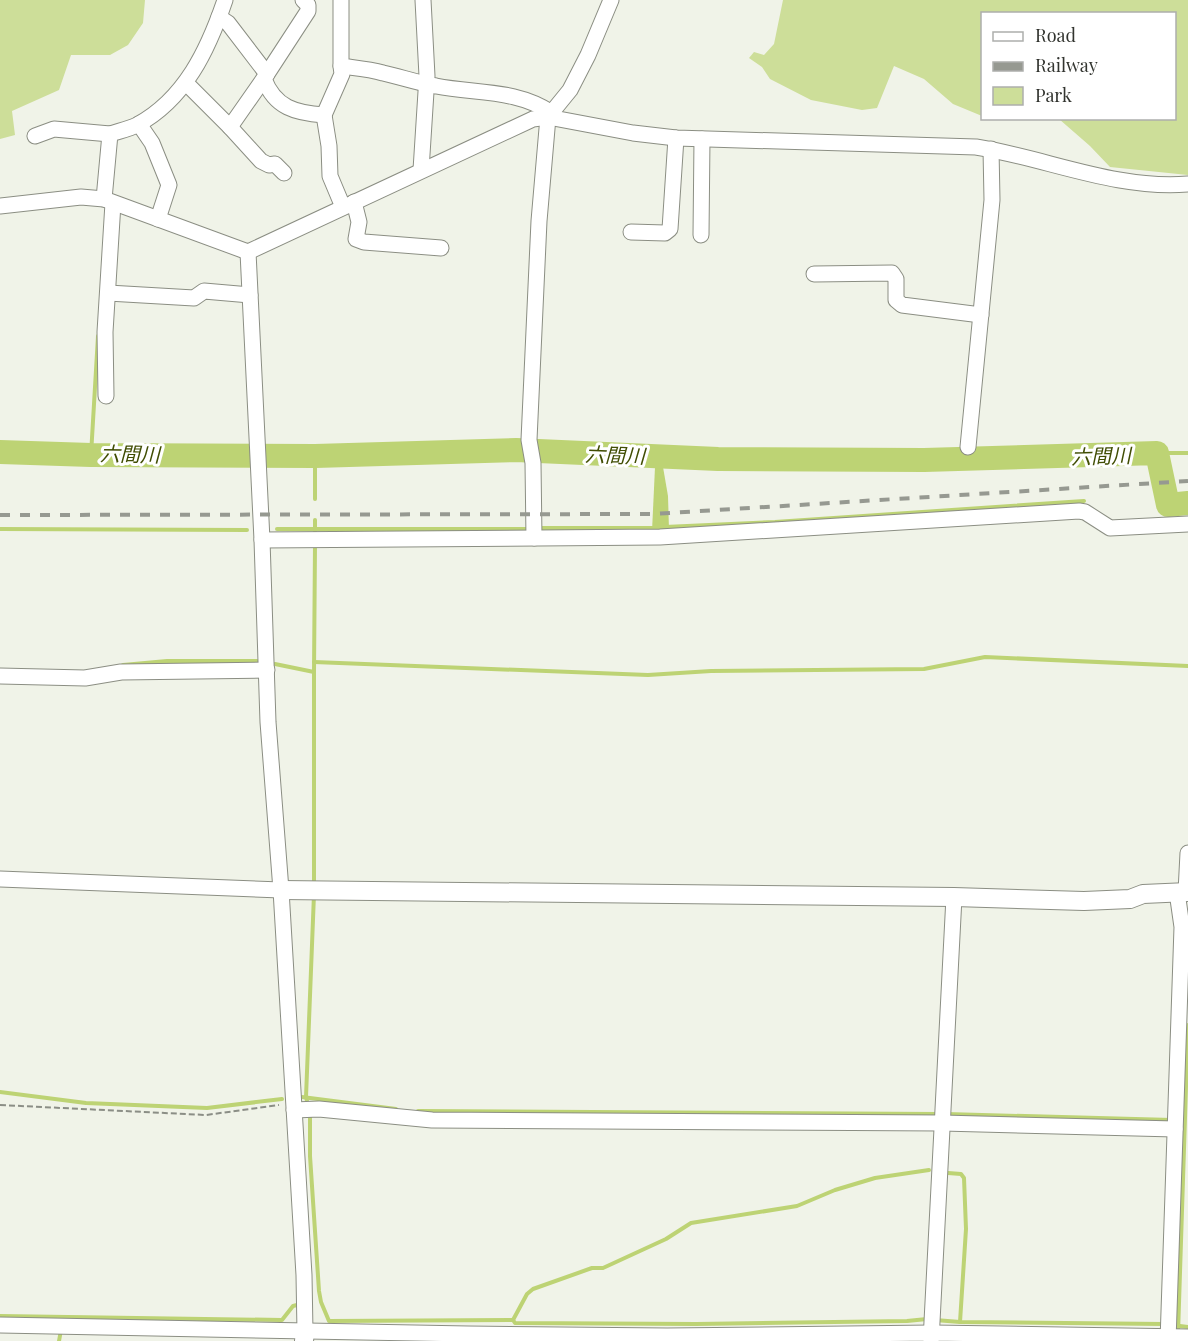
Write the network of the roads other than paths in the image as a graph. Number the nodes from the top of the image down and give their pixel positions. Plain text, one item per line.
1 (225, 0) edge
2 (303, 0) edge
3 (341, 0) edge
4 (423, 0) edge
5 (611, 0) edge
6 (219, 17) junction
7 (341, 66) junction
8 (265, 76) junction
9 (186, 83) junction
10 (426, 84) junction
11 (324, 115) junction
12 (550, 115) junction
13 (139, 124) junction
14 (230, 127) junction
15 (110, 134) junction
16 (35, 136) dead end
17 (676, 138) junction
18 (702, 140) junction
19 (990, 149) junction
20 (421, 170) junction
21 (284, 173) dead end
22 (1188, 184) edge
23 (109, 201) junction
24 (349, 205) junction
25 (0, 206) edge
26 (158, 219) junction
27 (631, 232) dead end
28 (701, 235) dead end
29 (441, 248) dead end
30 (248, 252) junction
31 (814, 274) dead end
32 (108, 293) junction
33 (250, 295) junction
34 (981, 315) junction
35 (105, 396) dead end
36 (968, 447) dead end
37 (1188, 524) edge
38 (534, 531) junction
39 (262, 540) junction
40 (267, 670) junction
41 (0, 676) edge
42 (1188, 853) edge
43 (0, 879) edge
44 (281, 890) junction
45 (1184, 892) edge
46 (954, 897) junction
47 (303, 1108) junction
48 (942, 1117) junction
49 (1175, 1122) junction
50 (0, 1325) edge
51 (932, 1328) edge
52 (1174, 1334) edge
53 (304, 1336) edge

1 - 6 street
2 - 8 street
3 - 7 street
4 - 10 street
5 - 12 street
6 - 8 street
6 - 9 street
7 - 10 street
7 - 11 street
8 - 11 street
8 - 14 street
9 - 13 street
9 - 14 street
10 - 12 street
10 - 20 street
11 - 24 street
12 - 17 street
12 - 20 street
12 - 38 street
13 - 15 street
13 - 26 street
14 - 21 street
15 - 16 street
15 - 23 street
17 - 18 street
17 - 27 street
18 - 19 street
18 - 28 street
19 - 22 street
19 - 34 street
20 - 24 street
23 - 25 street
23 - 26 street
23 - 32 street
24 - 29 street
24 - 30 street
26 - 30 street
30 - 33 street
31 - 34 street
32 - 33 street
32 - 35 street
33 - 39 street
34 - 36 street
37 - 38 street
38 - 39 street
39 - 40 street
40 - 41 street
40 - 44 street
42 - 45 street
43 - 44 street
44 - 46 street
44 - 47 street
45 - 46 street
45 - 49 street
46 - 48 street
47 - 48 street
47 - 53 street
48 - 49 street
48 - 51 street
49 - 52 street
50 - 53 street
51 - 52 street
51 - 53 street

